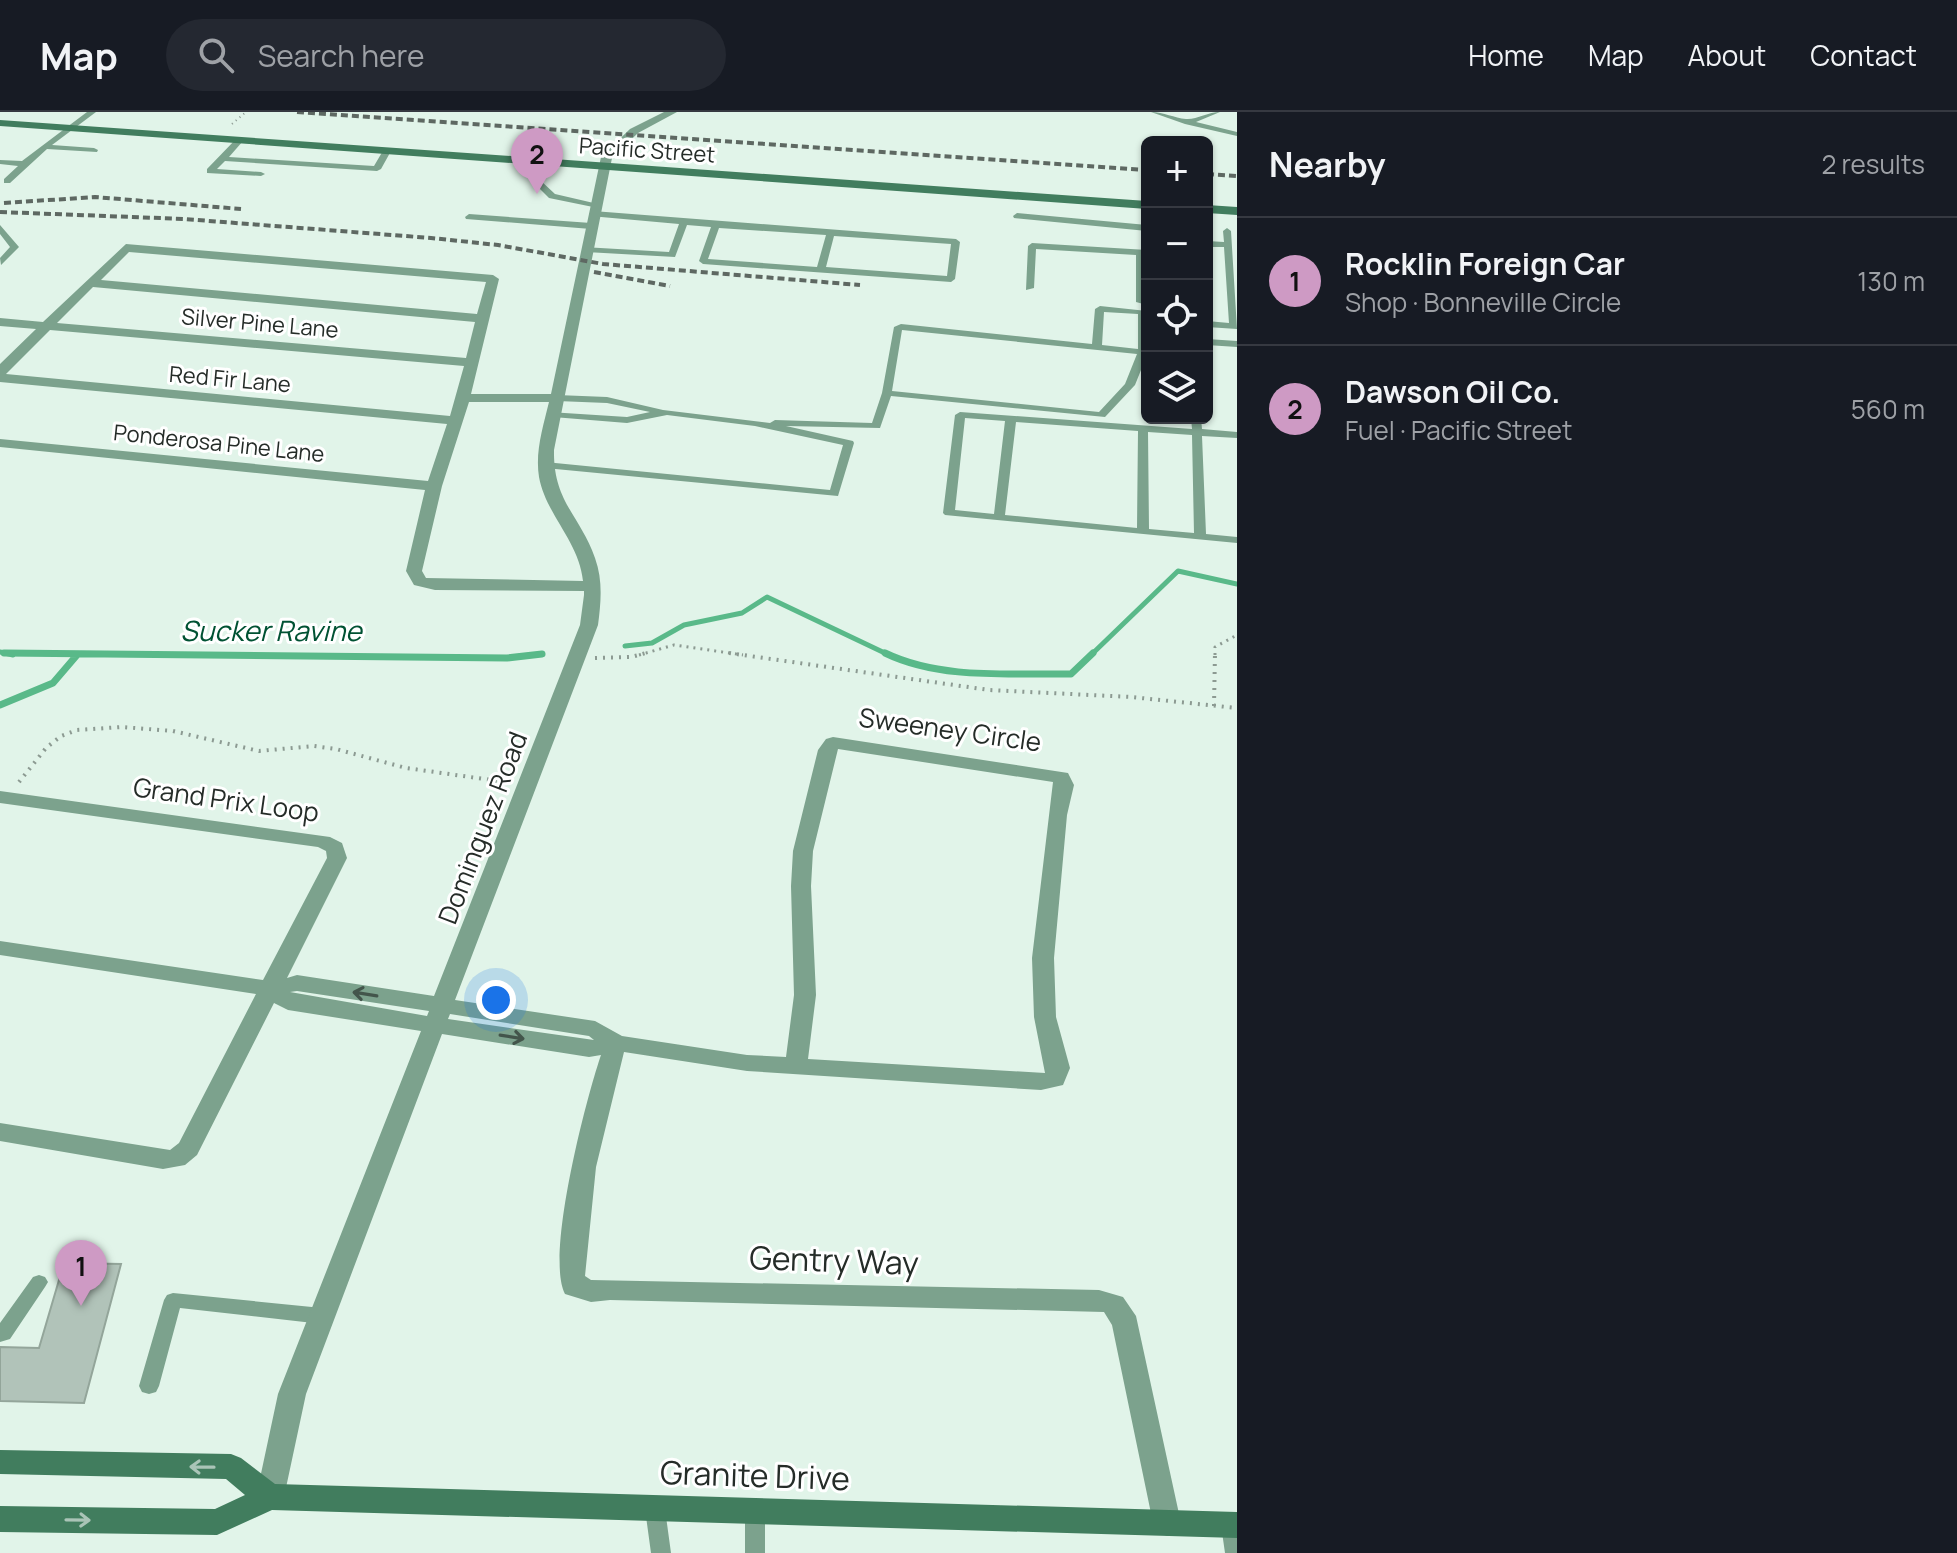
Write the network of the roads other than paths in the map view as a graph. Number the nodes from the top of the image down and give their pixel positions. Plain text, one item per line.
1 (92, 112) edge
2 (672, 112) edge
3 (1155, 112) edge
4 (1216, 112) edge
5 (1188, 122) junction
6 (0, 123) edge
7 (68, 128) junction
8 (1237, 134) edge
9 (239, 141) junction
10 (45, 147) junction
11 (94, 150) dead end
12 (387, 151) junction
13 (223, 159) junction
14 (0, 162) edge
15 (540, 163) junction
16 (24, 164) junction
17 (604, 167) junction
18 (261, 174) dead end
19 (7, 181) dead end
20 (1042, 198) junction
21 (1141, 205) edge
22 (1213, 209) edge
23 (1237, 211) edge
24 (593, 215) junction
25 (1017, 216) dead end
26 (469, 217) dead end
27 (1041, 218) junction
28 (684, 222) junction
29 (716, 225) junction
30 (1141, 227) edge
31 (0, 228) edge
32 (1227, 231) dead end
33 (831, 233) junction
34 (1213, 244) edge
35 (1228, 245) junction
36 (586, 249) junction
37 (1141, 253) edge
38 (1, 262) edge
39 (821, 269) junction
40 (89, 283) junction
41 (1029, 288) dead end
42 (1141, 312) edge
43 (484, 319) junction
44 (0, 322) edge
45 (1213, 324) edge
46 (44, 325) junction
47 (1236, 326) edge
48 (1213, 342) edge
49 (1237, 344) edge
50 (1097, 347) junction
51 (1141, 352) edge
52 (1141, 361) edge
53 (473, 363) junction
54 (0, 375) edge
55 (887, 393) junction
56 (463, 398) junction
57 (555, 406) junction
58 (667, 412) junction
59 (1011, 418) junction
60 (457, 421) junction
61 (755, 423) junction
62 (1196, 424) edge
63 (1143, 427) junction
64 (1237, 435) edge
65 (0, 443) edge
66 (545, 465) junction
67 (434, 486) junction
68 (999, 518) junction
69 (1143, 531) junction
70 (1200, 537) junction
71 (1237, 540) edge
72 (593, 586) junction
73 (8, 792) edge
74 (0, 948) edge
75 (270, 989) junction
76 (438, 1015) junction
77 (616, 1043) junction
78 (796, 1066) junction
79 (0, 1132) edge
80 (39, 1282) dead end
81 (322, 1316) junction
82 (0, 1334) edge
83 (149, 1386) dead end
84 (0, 1462) edge
85 (270, 1497) junction
86 (655, 1509) junction
87 (755, 1512) junction
88 (0, 1519) edge
89 (1167, 1523) junction
90 (1234, 1535) edge
91 (661, 1553) edge
92 (755, 1553) edge

1 - 7 lane
2 - 17 street
3 - 5 lane
4 - 5 lane
5 - 8 lane
6 - 7 main road, Pacific Street
7 - 9 main road, Pacific Street
7 - 10 lane
9 - 12 main road, Pacific Street
9 - 13 lane
10 - 11 lane
10 - 16 lane
12 - 13 lane
12 - 15 main road, Pacific Street
13 - 18 lane
14 - 16 lane
15 - 17 main road, Pacific Street
15 - 24 lane
16 - 19 lane
17 - 20 main road, Pacific Street
17 - 24 street, Dominguez Road
20 - 21 main road, Pacific Street
20 - 27 lane
22 - 23 main road
24 - 26 lane
24 - 28 lane
24 - 36 street, Dominguez Road
25 - 27 lane
27 - 30 lane
28 - 29 lane
28 - 36 lane
29 - 33 lane
29 - 39 lane
31 - 38 lane
32 - 35 lane
33 - 39 lane
33 - 39 lane
34 - 35 lane
35 - 47 lane
36 - 57 street, Dominguez Road
37 - 41 lane
40 - 43 street
40 - 43 street
40 - 46 street
42 - 50 lane
43 - 53 street
44 - 46 street, Silver Pine Lane
45 - 47 lane
46 - 53 street, Silver Pine Lane
46 - 54 street
48 - 49 lane
50 - 51 lane
50 - 55 lane
52 - 55 lane
53 - 56 street
54 - 60 street, Red Fir Lane
55 - 61 lane
56 - 57 street
56 - 60 street
57 - 58 lane
57 - 58 lane
57 - 66 street, Dominguez Road
58 - 61 lane
59 - 63 lane
59 - 68 lane
59 - 68 lane
60 - 67 street
61 - 66 lane
62 - 63 lane
62 - 64 lane
62 - 70 lane
63 - 69 lane
65 - 67 street, Ponderosa Pine Lane
66 - 72 street, Dominguez Road
67 - 72 street
68 - 69 lane
69 - 70 lane
70 - 71 lane
72 - 76 street, Dominguez Road
73 - 75 street, Grand Prix Loop
74 - 75 street, Sweeney Circle
75 - 76 street, Sweeney Circle
75 - 79 street
76 - 77 street, Sweeney Circle
76 - 81 street, Dominguez Road
77 - 78 street, Sweeney Circle
77 - 89 street, Gentry Way
78 - 78 street, Sweeney Circle
80 - 82 lane
81 - 83 lane
81 - 85 street, Dominguez Road
85 -> 84 main road
85 - 86 main road, Granite Drive
88 -> 85 main road, Granite Drive
86 - 87 main road, Granite Drive
86 - 91 lane
87 - 89 main road, Granite Drive
87 - 92 lane
89 - 90 main road, Granite Drive

